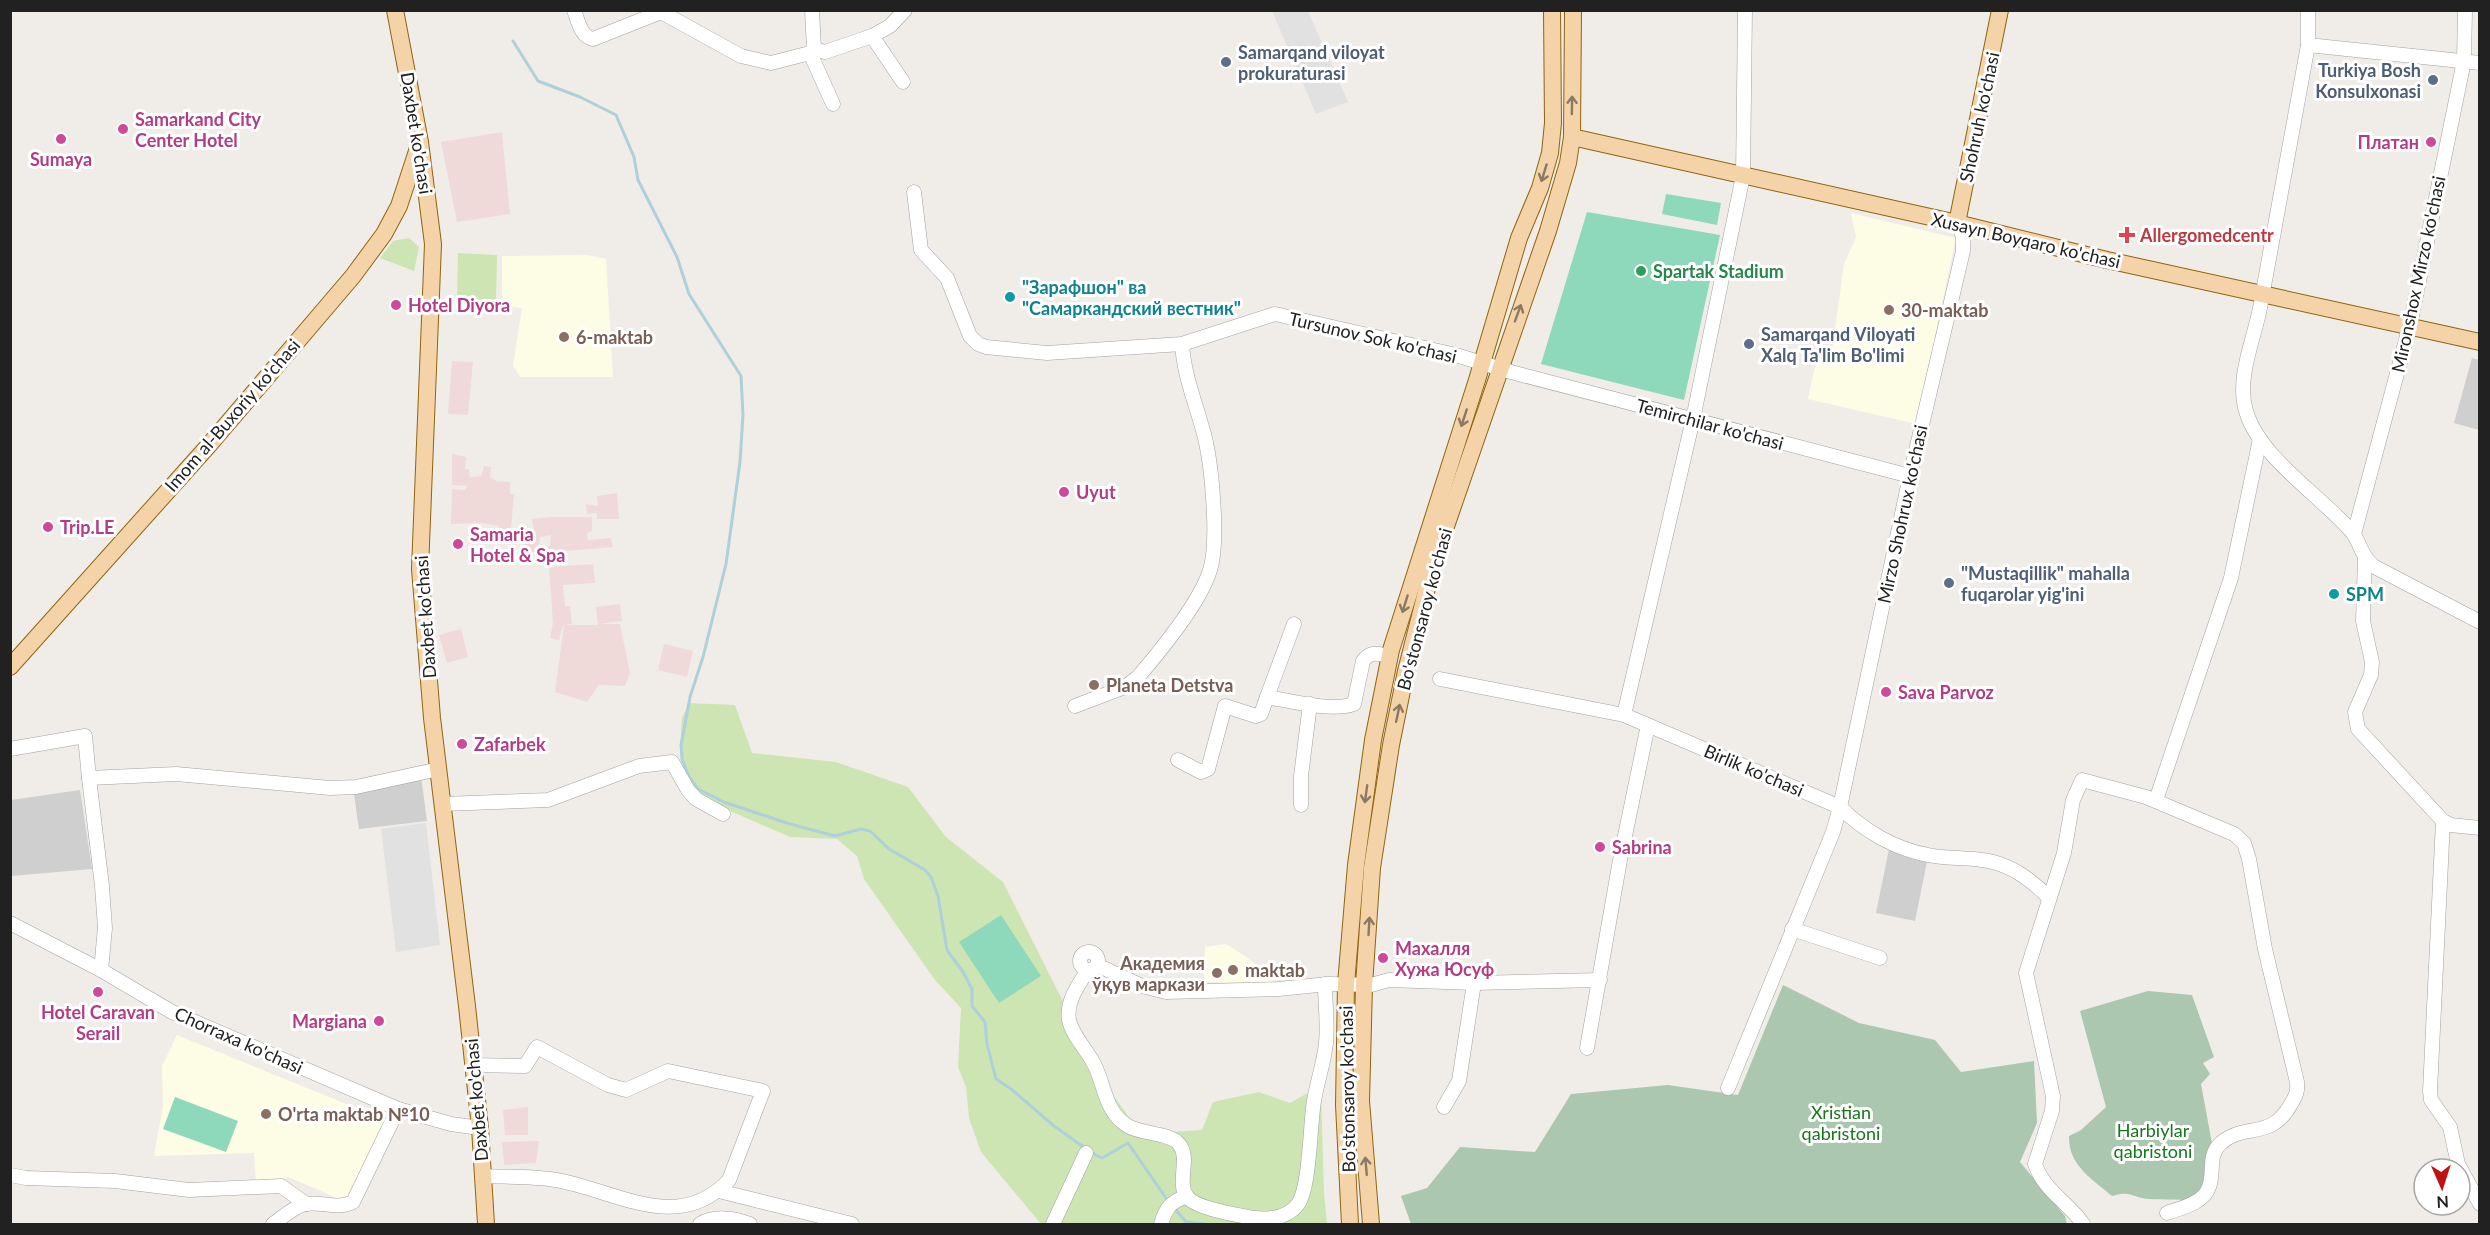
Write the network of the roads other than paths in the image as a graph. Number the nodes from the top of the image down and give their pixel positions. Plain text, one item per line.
1 (394, 10) edge
2 (574, 10) edge
3 (812, 10) edge
4 (905, 10) edge
5 (1552, 10) edge
6 (1573, 10) edge
7 (1745, 10) edge
8 (2000, 10) edge
9 (2308, 10) edge
10 (2465, 10) edge
11 (872, 36) junction
12 (2308, 45) junction
13 (812, 51) junction
14 (2464, 62) junction
15 (2480, 63) edge
16 (903, 82) dead end
17 (833, 104) dead end
18 (1572, 137) junction
19 (420, 142) junction
20 (1743, 176) junction
21 (914, 192) dead end
22 (1957, 223) junction
23 (2262, 294) junction
24 (2410, 325) junction
25 (2480, 342) edge
26 (1182, 344) junction
27 (1482, 362) junction
28 (1505, 370) junction
29 (1693, 419) junction
30 (2260, 439) junction
31 (1910, 476) junction
32 (2354, 534) junction
33 (2365, 558) junction
34 (2480, 622) edge
35 (1294, 624) dead end
36 (1389, 656) junction
37 (10, 667) edge
38 (1440, 679) dead end
39 (1267, 697) junction
40 (1310, 704) junction
41 (1075, 706) dead end
42 (1624, 715) junction
43 (1648, 725) junction
44 (10, 749) edge
45 (1178, 760) dead end
46 (439, 769) junction
47 (89, 778) junction
48 (2156, 801) junction
49 (443, 804) junction
50 (1301, 805) dead end
51 (1840, 807) junction
52 (723, 814) dead end
53 (2443, 821) junction
54 (2480, 828) edge
55 (2049, 898) junction
56 (10, 923) edge
57 (1792, 929) junction
58 (1880, 958) dead end
59 (101, 970) junction
60 (1600, 980) junction
61 (1474, 983) junction
62 (1325, 984) junction
63 (1346, 984) junction
64 (1364, 984) junction
65 (1587, 1048) dead end
66 (472, 1065) junction
67 (1728, 1088) dead end
68 (1444, 1107) dead end
69 (398, 1109) junction
70 (480, 1128) junction
71 (1086, 1153) dead end
72 (10, 1176) edge
73 (482, 1176) junction
74 (716, 1193) junction
75 (1187, 1196) junction
76 (306, 1204) junction
77 (2480, 1204) edge
78 (2167, 1213) dead end
79 (273, 1224) edge
80 (486, 1224) edge
81 (700, 1224) edge
82 (750, 1224) edge
83 (852, 1224) edge
84 (1053, 1224) edge
85 (1161, 1224) edge
86 (1350, 1224) edge
87 (1371, 1224) edge
88 (2082, 1224) edge

1 - 19 main road, Daxbet ko'chasi
2 - 13 street
3 - 13 street
4 - 11 street
5 -> 27 main road, Bo'stonsaroy ko'chasi
18 -> 6 main road, Bo'stonsaroy ko'chasi
7 - 20 street
8 - 22 main road, Shohruh ko'chasi
9 - 12 street
10 - 14 street, Mironshox Mirzo ko'chasi
11 - 13 street
11 - 16 street
12 - 14 street
12 - 23 street
13 - 17 street
14 - 15 street
14 - 24 street, Mironshox Mirzo ko'chasi
18 - 20 main road, Xusayn Boyqaro ko'chasi
28 -> 18 main road, Bo'stonsaroy ko'chasi
19 - 37 main road, Imom al-Buxoriy ko'chasi
19 - 46 main road, Daxbet ko'chasi
20 - 22 main road, Xusayn Boyqaro ko'chasi
20 - 29 street
21 - 26 street, Tursunov Sok ko'chasi
22 - 23 main road, Xusayn Boyqaro ko'chasi
22 - 31 street, Mirzo Shohrux ko'chasi
23 - 24 main road, Xusayn Boyqaro ko'chasi
23 - 30 street
24 - 25 main road, Xusayn Boyqaro ko'chasi
24 - 32 street, Mironshox Mirzo ko'chasi
26 - 27 street, Tursunov Sok ko'chasi
26 - 41 street
27 - 28 street, Tursunov Sok ko'chasi
27 -> 36 main road, Bo'stonsaroy ko'chasi
28 - 29 street, Temirchilar ko'chasi
64 -> 28 main road, Bo'stonsaroy ko'chasi
29 - 31 street, Temirchilar ko'chasi
29 - 42 street
30 - 32 street
30 - 48 street
31 - 51 street, Mirzo Shohrux ko'chasi
32 - 33 street
33 - 34 street
33 - 53 street
35 - 39 street
36 - 40 street
36 -> 63 main road, Bo'stonsaroy ko'chasi
38 - 42 street, Birlik ko'chasi
39 - 40 street
39 - 45 street
40 - 50 street
42 - 43 street, Birlik ko'chasi
43 - 51 street, Birlik ko'chasi
43 - 60 street
44 - 47 street
46 - 47 street
46 - 49 main road, Daxbet ko'chasi
47 - 59 street
48 - 55 street
48 - 78 street
49 - 52 street
49 - 66 main road, Daxbet ko'chasi
51 - 55 street, Birlik ko'chasi
51 - 57 street, Mirzo Shohrux ko'chasi
53 - 54 street
53 - 77 street
55 - 88 street
56 - 59 street, Chorraxa ko'chasi
57 - 58 street
57 - 67 street, Mirzo Shohrux ko'chasi
59 - 69 street, Chorraxa ko'chasi
60 - 61 street
60 - 65 street
61 - 64 street
61 - 68 street
62 - 63 street
62 - 75 street
62 - 75 street
63 - 64 street
63 - 86 main road, Bo'stonsaroy ko'chasi
87 -> 64 main road, Bo'stonsaroy ko'chasi
66 - 70 main road, Daxbet ko'chasi
66 - 74 street
69 - 70 street, Chorraxa ko'chasi
69 - 76 street
70 - 73 main road, Daxbet ko'chasi
71 - 84 street
72 - 76 street
73 - 74 street
73 - 80 main road, Daxbet ko'chasi
74 - 83 street
75 - 85 street
76 - 79 street
81 - 82 street

